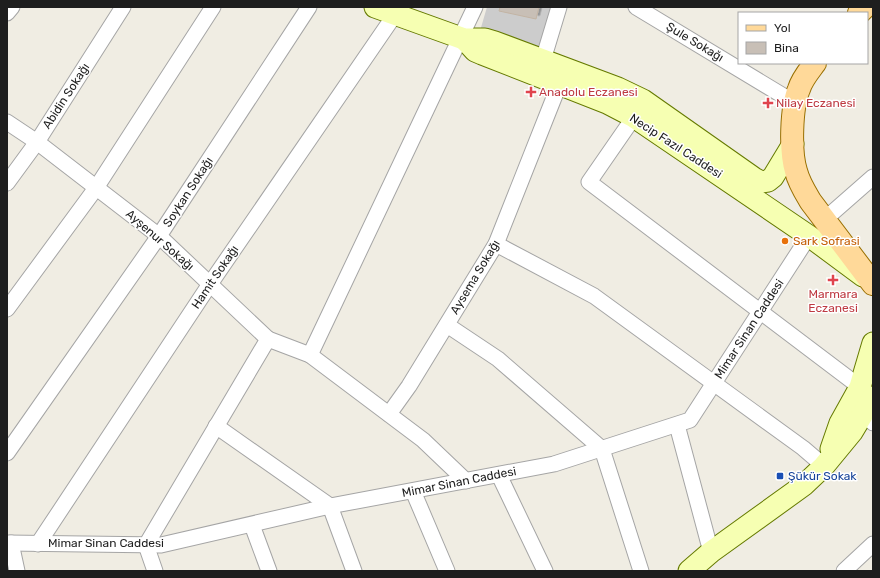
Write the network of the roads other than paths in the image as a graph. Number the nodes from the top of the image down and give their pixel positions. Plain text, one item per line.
1 (12, 7) edge
2 (123, 7) edge
3 (213, 7) edge
4 (310, 7) edge
5 (474, 7) edge
6 (559, 7) edge
7 (636, 7) edge
8 (386, 9) edge
9 (653, 11) edge
10 (7, 13) edge
11 (463, 38) junction
12 (542, 60) junction
13 (814, 64) edge
14 (559, 85) junction
15 (795, 103) junction
16 (634, 117) junction
17 (7, 122) edge
18 (37, 142) junction
19 (793, 144) junction
20 (873, 177) edge
21 (7, 183) edge
22 (96, 188) junction
23 (824, 220) junction
24 (159, 236) junction
25 (809, 236) junction
26 (496, 244) junction
27 (210, 284) junction
28 (873, 285) edge
29 (7, 308) edge
30 (760, 312) junction
31 (447, 325) junction
32 (268, 339) junction
33 (873, 343) edge
34 (310, 355) junction
35 (714, 384) junction
36 (867, 405) edge
37 (389, 414) junction
38 (677, 425) junction
39 (216, 426) junction
40 (602, 449) junction
41 (7, 453) edge
42 (824, 466) junction
43 (499, 475) junction
44 (466, 481) junction
45 (413, 491) junction
46 (330, 506) junction
47 (252, 525) junction
48 (9, 543) edge
49 (38, 544) junction
50 (873, 544) edge
51 (146, 545) junction
52 (711, 552) junction
53 (18, 571) edge
54 (155, 571) edge
55 (268, 571) edge
56 (354, 571) edge
57 (447, 571) edge
58 (545, 571) edge
59 (641, 571) edge
60 (689, 571) edge
61 (844, 571) edge

1 - 10 street
2 - 18 street, Abidin Sokağı
3 - 22 street
4 - 24 street, Soykan Sokağı
5 - 11 street
6 - 12 street
7 - 9 street, Şule Sokağı
8 - 11 main road, Necip Fazıl Caddesi
8 - 27 street, Hamit Sokağı
9 - 15 street, Şule Sokağı
11 - 12 main road, Necip Fazıl Caddesi
11 - 14 main road, Necip Fazıl Caddesi
11 - 34 street
12 - 19 main road, Necip Fazıl Caddesi
13 - 15 main road
14 - 16 main road, Necip Fazıl Caddesi
14 - 26 street, Aysema Sokağı
15 - 19 main road
16 - 25 main road, Necip Fazıl Caddesi
16 - 30 street
17 - 18 street, Ayşenur Sokağı
18 - 21 street, Abidin Sokağı
18 - 22 street, Ayşenur Sokağı
19 - 23 main road
20 - 23 street
22 - 24 street, Ayşenur Sokağı
22 - 29 street
23 - 28 main road
24 - 27 street, Ayşenur Sokağı
24 - 41 street, Soykan Sokağı
25 - 28 main road, Necip Fazıl Caddesi
25 - 30 street, Mimar Sinan Caddesi
26 - 31 street, Aysema Sokağı
26 - 35 street
27 - 32 street, Ayşenur Sokağı
27 - 49 street, Hamit Sokağı
30 - 35 street, Mimar Sinan Caddesi
30 - 36 street
31 - 37 street, Aysema Sokağı
31 - 40 street
32 - 34 street
32 - 39 street
33 - 36 main road
34 - 37 street
35 - 38 street, Mimar Sinan Caddesi
35 - 42 street
36 - 42 main road
36 - 42 main road
37 - 44 street
38 - 40 street, Mimar Sinan Caddesi
38 - 52 street
39 - 46 street
39 - 51 street
40 - 43 street, Mimar Sinan Caddesi
40 - 59 street
42 - 52 main road
43 - 44 street, Mimar Sinan Caddesi
43 - 58 street
44 - 45 street, Mimar Sinan Caddesi
45 - 46 street, Mimar Sinan Caddesi
45 - 57 street
46 - 47 street, Mimar Sinan Caddesi
46 - 56 street
47 - 51 street, Mimar Sinan Caddesi
47 - 55 street
48 - 49 street, Mimar Sinan Caddesi
48 - 53 street
49 - 51 street, Mimar Sinan Caddesi
50 - 61 street
51 - 54 street
52 - 60 main road

